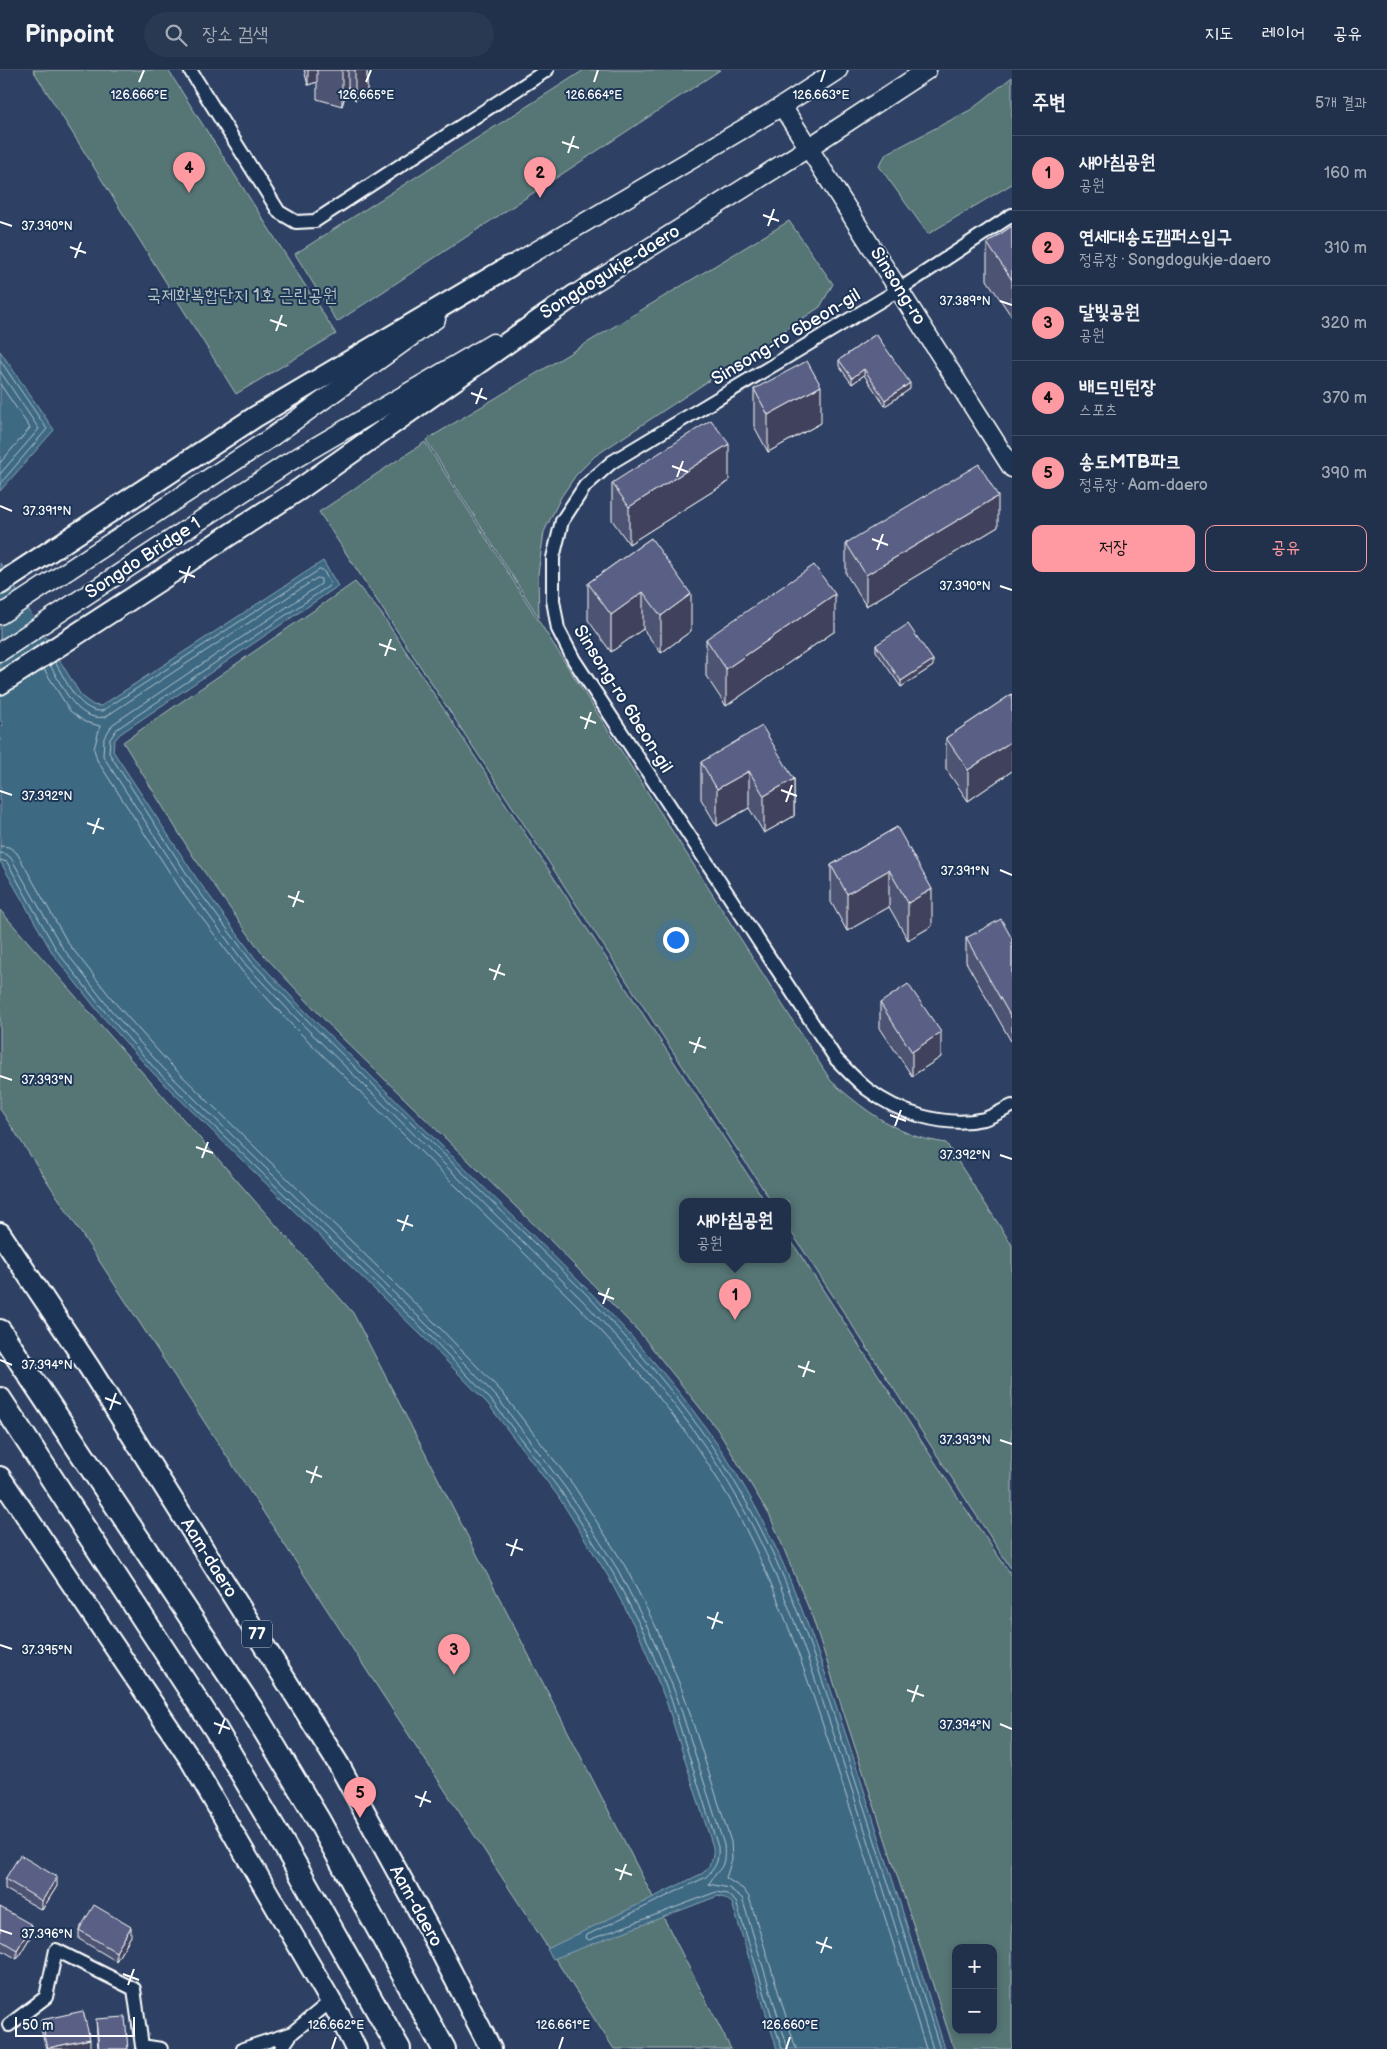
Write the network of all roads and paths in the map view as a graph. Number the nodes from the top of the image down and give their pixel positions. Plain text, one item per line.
1 (190, 70) edge
2 (547, 70) edge
3 (838, 70) edge
4 (927, 70) edge
5 (782, 106) junction
6 (808, 148) junction
7 (1012, 215) edge
8 (510, 266) junction
9 (900, 289) junction
10 (575, 295) junction
11 (286, 464) joint
12 (1012, 468) edge
13 (0, 584) edge
14 (0, 616) edge
15 (0, 652) edge
16 (0, 684) edge
17 (1012, 1106) edge
18 (0, 1233) edge
19 (0, 1331) edge
20 (0, 1399) edge
21 (0, 1477) edge
22 (331, 2001) junction
23 (9, 2025) dead end
24 (292, 2033) junction
25 (161, 2049) edge
26 (243, 2049) edge
27 (281, 2049) edge
28 (356, 2049) edge
29 (399, 2049) edge
30 (444, 2049) edge
31 (491, 2049) edge

1 - 2 street
3 - 5 main road
4 - 6 main road, Songdogukje-daero
5 - 6 main road, Sinsong-ro
5 - 8 main road
6 - 9 main road, Sinsong-ro
6 - 10 main road, Songdogukje-daero
7 - 9 street, Sinsong-ro 6beon-gil
8 - 13 main road
8 - 14 main road, Songdo Bridge 1
9 - 12 main road, Sinsong-ro
9 - 17 street, Sinsong-ro 6beon-gil
10 - 11 main road, Songdogukje-daero
10 - 16 main road
11 - 15 main road, Songdo Bridge 1
18 - 31 main road, Aam-daero / 77
19 - 30 highway
20 - 29 highway
21 - 22 main road
22 - 24 street
22 - 28 main road
23 - 25 street
24 - 26 street
24 - 27 street

